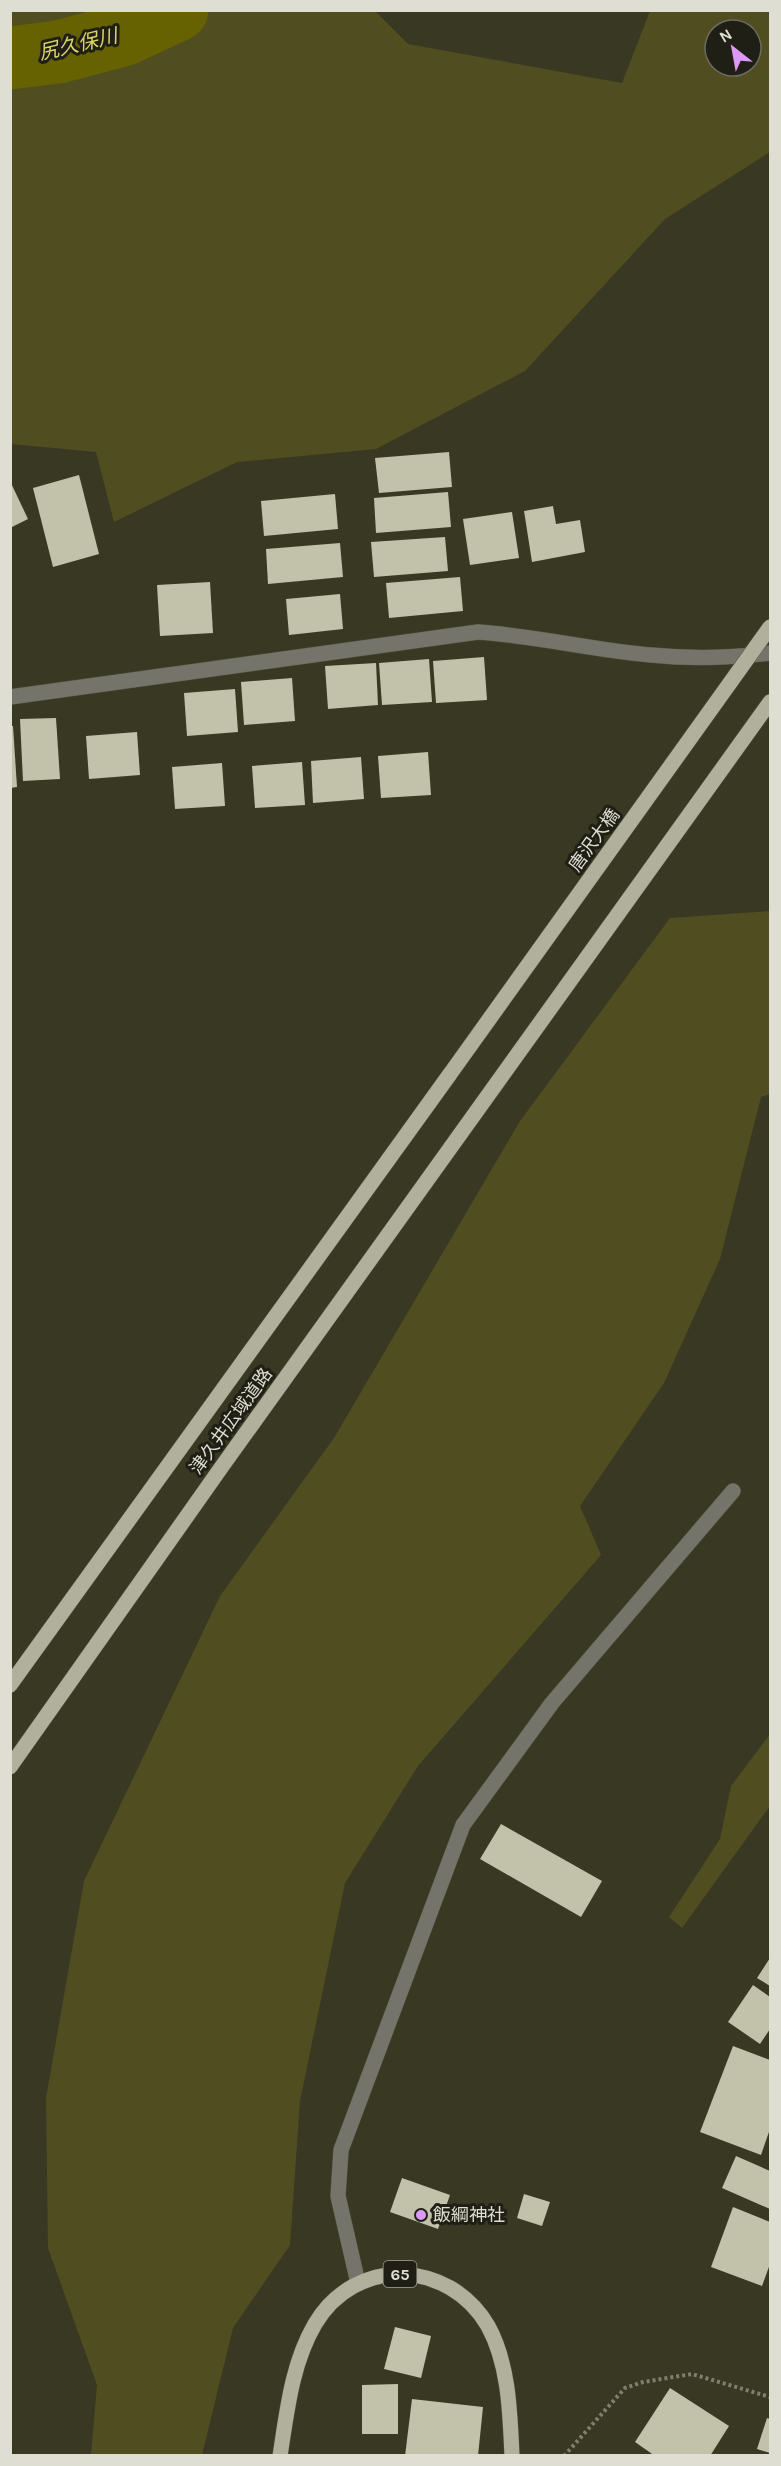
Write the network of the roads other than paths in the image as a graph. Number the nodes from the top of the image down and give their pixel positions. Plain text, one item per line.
1 (771, 627) edge
2 (771, 653) edge
3 (10, 697) edge
4 (771, 702) edge
5 (450, 1074) joint
6 (733, 1491) dead end
7 (10, 1685) edge
8 (10, 1767) edge
9 (358, 2283) junction
10 (280, 2456) edge
11 (512, 2456) edge

1 - 5 main road, 唐沢大橋, bridge
2 - 3 street
4 - 8 main road, 津久井広域道路
5 - 7 main road, 津久井広域道路
6 - 9 street
9 - 10 main road, 65
9 - 11 main road, 65

